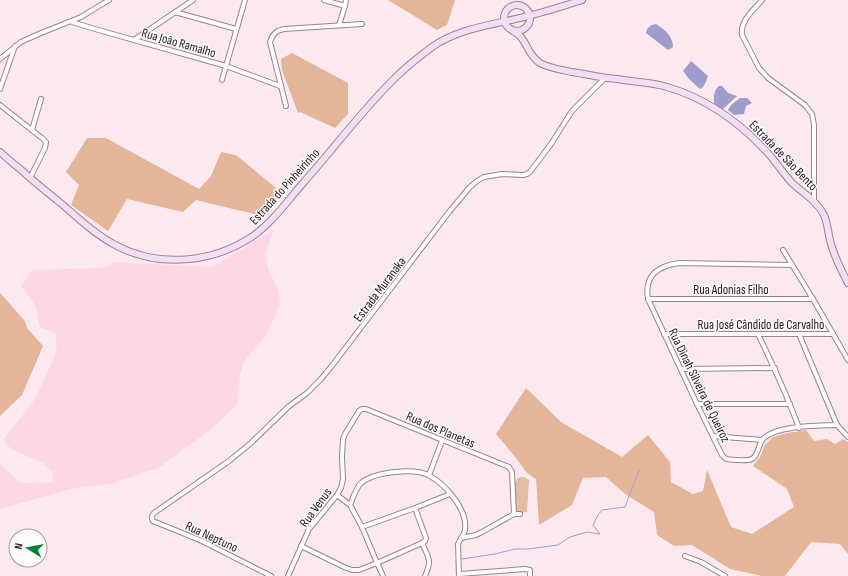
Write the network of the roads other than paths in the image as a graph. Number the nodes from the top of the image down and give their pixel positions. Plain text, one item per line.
1 (109, 0) edge
2 (193, 0) edge
3 (245, 0) edge
4 (324, 0) edge
5 (346, 0) edge
6 (514, 0) edge
7 (582, 0) edge
8 (762, 0) edge
9 (521, 3) edge
10 (345, 6) junction
11 (510, 7) junction
12 (175, 12) junction
13 (530, 16) junction
14 (72, 22) junction
15 (504, 22) junction
16 (362, 24) dead end
17 (340, 25) junction
18 (236, 29) junction
19 (524, 29) junction
20 (513, 31) junction
21 (134, 40) junction
22 (526, 44) junction
23 (15, 46) junction
24 (0, 59) edge
25 (226, 66) junction
26 (605, 78) junction
27 (222, 80) dead end
28 (280, 86) junction
29 (0, 89) edge
30 (41, 99) dead end
31 (0, 105) edge
32 (286, 106) dead end
33 (32, 130) junction
34 (0, 152) edge
35 (30, 178) junction
36 (814, 201) junction
37 (784, 250) dead end
38 (792, 265) junction
39 (848, 283) edge
40 (648, 299) junction
41 (813, 299) junction
42 (664, 334) junction
43 (758, 334) junction
44 (799, 334) junction
45 (833, 334) junction
46 (848, 360) edge
47 (775, 368) junction
48 (681, 369) junction
49 (697, 404) junction
50 (790, 404) junction
51 (366, 409) joint
52 (837, 425) junction
53 (799, 428) junction
54 (713, 436) junction
55 (848, 437) edge
56 (762, 440) junction
57 (442, 441) junction
58 (429, 475) junction
59 (450, 494) junction
60 (337, 495) junction
61 (350, 505) junction
62 (416, 508) junction
63 (154, 513) joint
64 (514, 514) junction
65 (520, 514) dead end
66 (362, 527) junction
67 (461, 538) junction
68 (422, 543) junction
69 (302, 546) junction
70 (685, 556) dead end
71 (377, 563) junction
72 (459, 575) edge
73 (270, 576) edge
74 (288, 576) edge
75 (383, 576) edge
76 (425, 576) edge
77 (530, 576) edge
78 (725, 576) edge

1 - 14 street
2 - 12 street
3 - 18 street
4 - 10 street
5 - 10 street
6 - 11 main road
7 - 13 main road, Estrada do Pinheirinho
8 - 36 street
9 - 11 main road
9 - 13 main road
10 - 17 street
11 - 15 main road
12 - 18 street
12 - 21 street
13 - 15 main road, Estrada do Pinheirinho
13 - 19 main road
14 - 21 street, Rua João Ramalho
14 - 23 street
15 - 20 main road
15 - 35 main road, Estrada do Pinheirinho
16 - 17 street
17 - 28 street
18 - 25 street
19 - 20 main road
19 - 22 main road, Estrada de São Bento
20 - 22 main road, Estrada de São Bento
21 - 25 street, Rua João Ramalho
22 - 26 main road, Estrada de São Bento
23 - 24 street
23 - 29 street
25 - 27 street
25 - 28 street, Rua João Ramalho
26 - 36 main road, Estrada de São Bento
26 - 63 street, Estrada Muranaka
28 - 32 street
30 - 33 street
31 - 33 street
33 - 35 street
34 - 35 main road, Estrada do Pinheirinho
36 - 39 main road, Estrada de São Bento
37 - 38 street
38 - 40 street
38 - 41 street
40 - 41 street, Rua Adonias Filho
40 - 42 street, Rua Dinah Silveira de Queiroz
41 - 45 street
42 - 43 street, Rua José Cândido de Carvalho
42 - 48 street, Rua Dinah Silveira de Queiroz
43 - 44 street, Rua José Cândido de Carvalho
43 - 47 street
44 - 45 street, Rua José Cândido de Carvalho
44 - 52 street
45 - 46 street
47 - 48 street
47 - 50 street
48 - 49 street, Rua Dinah Silveira de Queiroz
49 - 50 street
49 - 54 street, Rua Dinah Silveira de Queiroz
50 - 53 street
51 - 57 street, Rua dos Planetas
51 - 60 street, Rua Venus
52 - 53 street
52 - 55 street
53 - 56 street
54 - 56 street
54 - 56 street, Rua Dinah Silveira de Queiroz
57 - 58 street
57 - 64 street, Rua dos Planetas
58 - 59 street
58 - 61 street
59 - 62 street
59 - 67 street
60 - 61 street
60 - 69 street, Rua Venus
61 - 66 street
62 - 66 street
62 - 68 street
63 - 73 street, Rua Neptuno
64 - 65 street
64 - 67 street
66 - 71 street
67 - 72 street
68 - 71 street
68 - 76 street
69 - 71 street
69 - 74 street, Rua Venus
70 - 78 street
71 - 75 street
72 - 77 street

